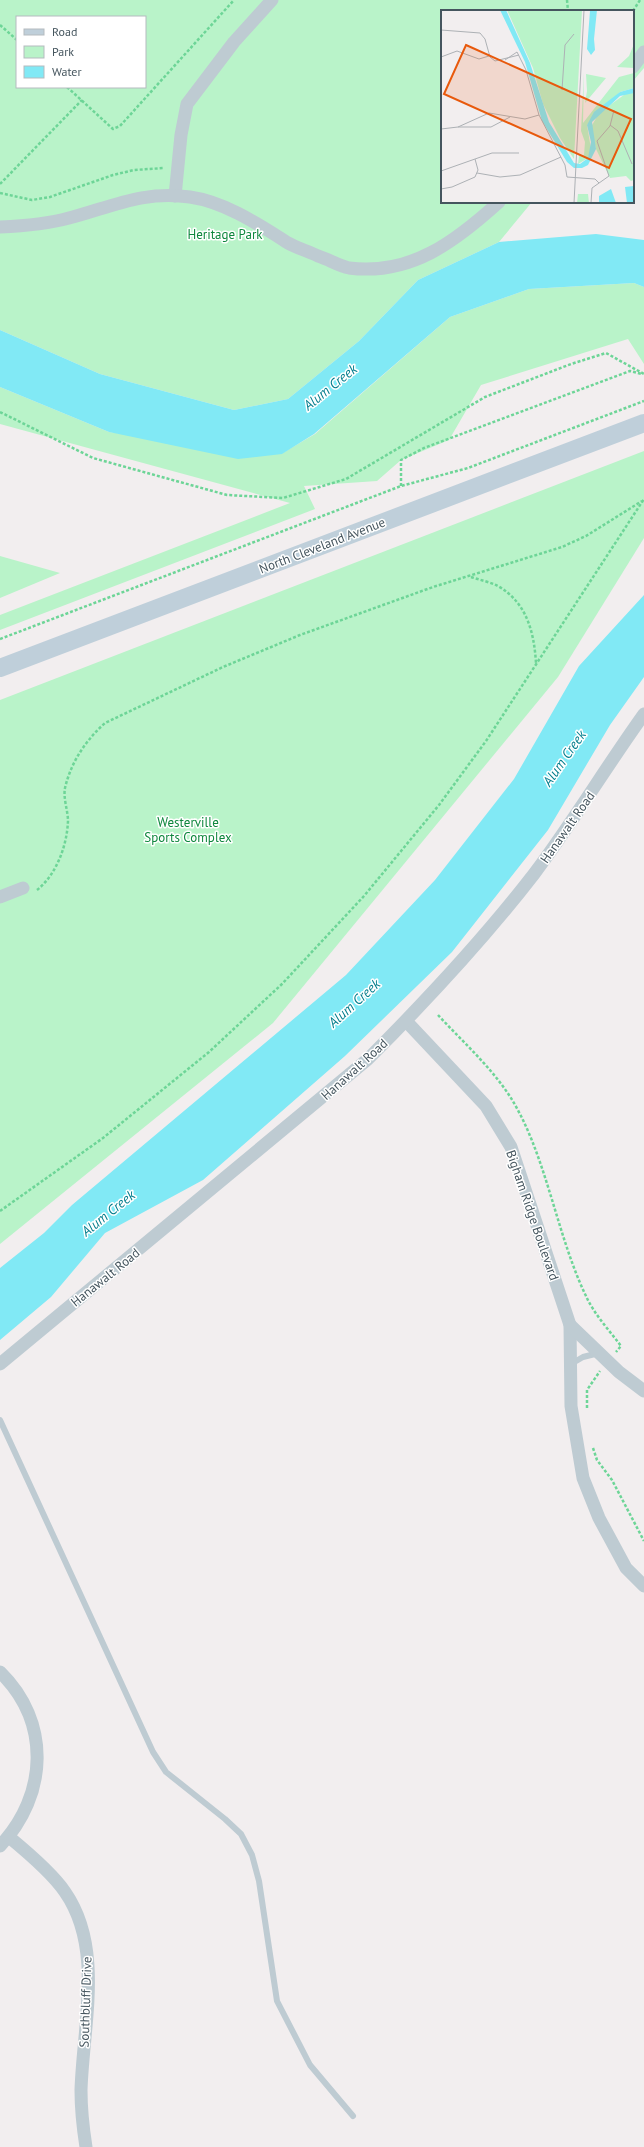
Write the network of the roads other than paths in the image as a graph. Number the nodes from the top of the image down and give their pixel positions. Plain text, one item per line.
1 (272, 0) edge
2 (644, 52) edge
3 (634, 66) edge
4 (176, 196) junction
5 (498, 203) edge
6 (0, 227) edge
7 (644, 423) edge
8 (0, 668) edge
9 (644, 714) edge
10 (28, 890) road end
11 (0, 897) edge
12 (406, 1021) junction
13 (570, 1325) junction
14 (599, 1353) junction
15 (0, 1364) edge
16 (571, 1364) junction
17 (644, 1391) edge
18 (0, 1420) edge
19 (644, 1586) edge
20 (0, 1672) edge
21 (4, 1842) edge
22 (353, 2116) dead end
23 (86, 2147) edge

1 - 4 street
2 - 3 street
4 - 5 street
4 - 6 street
7 - 8 main road, North Cleveland Avenue
9 - 12 street, Hanawalt Road
10 - 11 street
12 - 13 street, Bigham Ridge Boulevard
12 - 15 street, Hanawalt Road
13 - 14 street, Bigham Ridge Boulevard
13 - 16 street, Bigham Ridge Boulevard
14 - 16 lane
14 - 17 street, Bigham Ridge Boulevard
16 - 19 street, Bigham Ridge Boulevard
18 - 22 lane
20 - 21 street
21 - 23 street, Southbluff Drive

